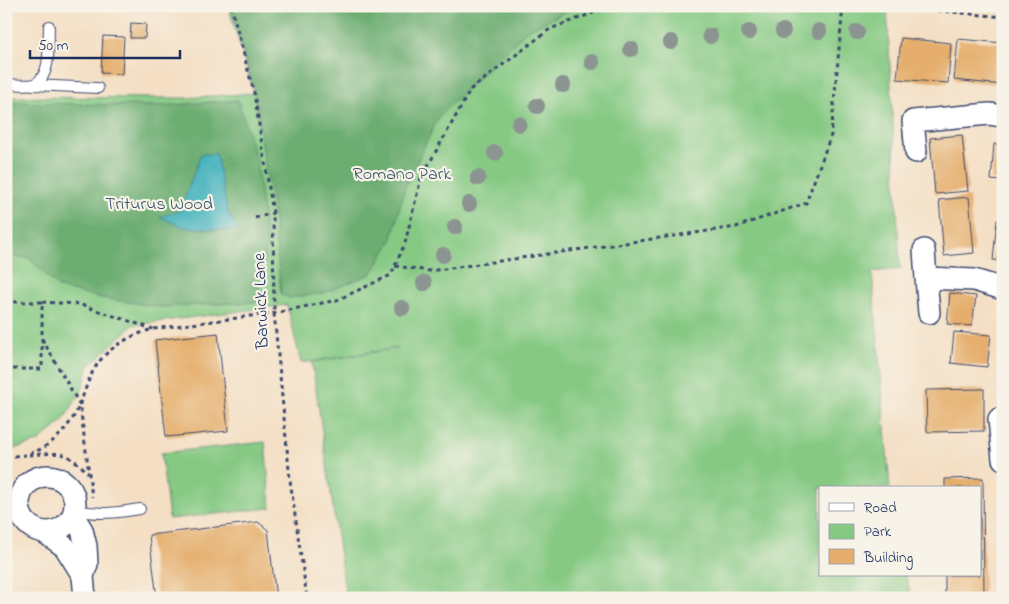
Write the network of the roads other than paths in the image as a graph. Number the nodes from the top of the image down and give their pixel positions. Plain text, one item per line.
1 (49, 26) dead end
2 (6, 84) edge
3 (32, 85) junction
4 (98, 88) dead end
5 (1003, 116) edge
6 (916, 152) dead end
7 (924, 250) dead end
8 (926, 278) junction
9 (1003, 289) edge
10 (929, 313) dead end
11 (999, 420) dead end
12 (1003, 459) edge
13 (140, 509) dead end
14 (12, 510) edge
15 (81, 513) junction
16 (44, 532) junction
17 (84, 576) junction
18 (85, 598) edge

1 - 3 lane
2 - 3 lane
3 - 4 lane
5 - 6 street
7 - 8 street
8 - 9 street
8 - 10 street
11 - 12 street
13 - 15 lane
14 - 15 street
14 - 16 street
15 - 16 street
15 - 17 street
16 - 17 street
17 - 18 street

